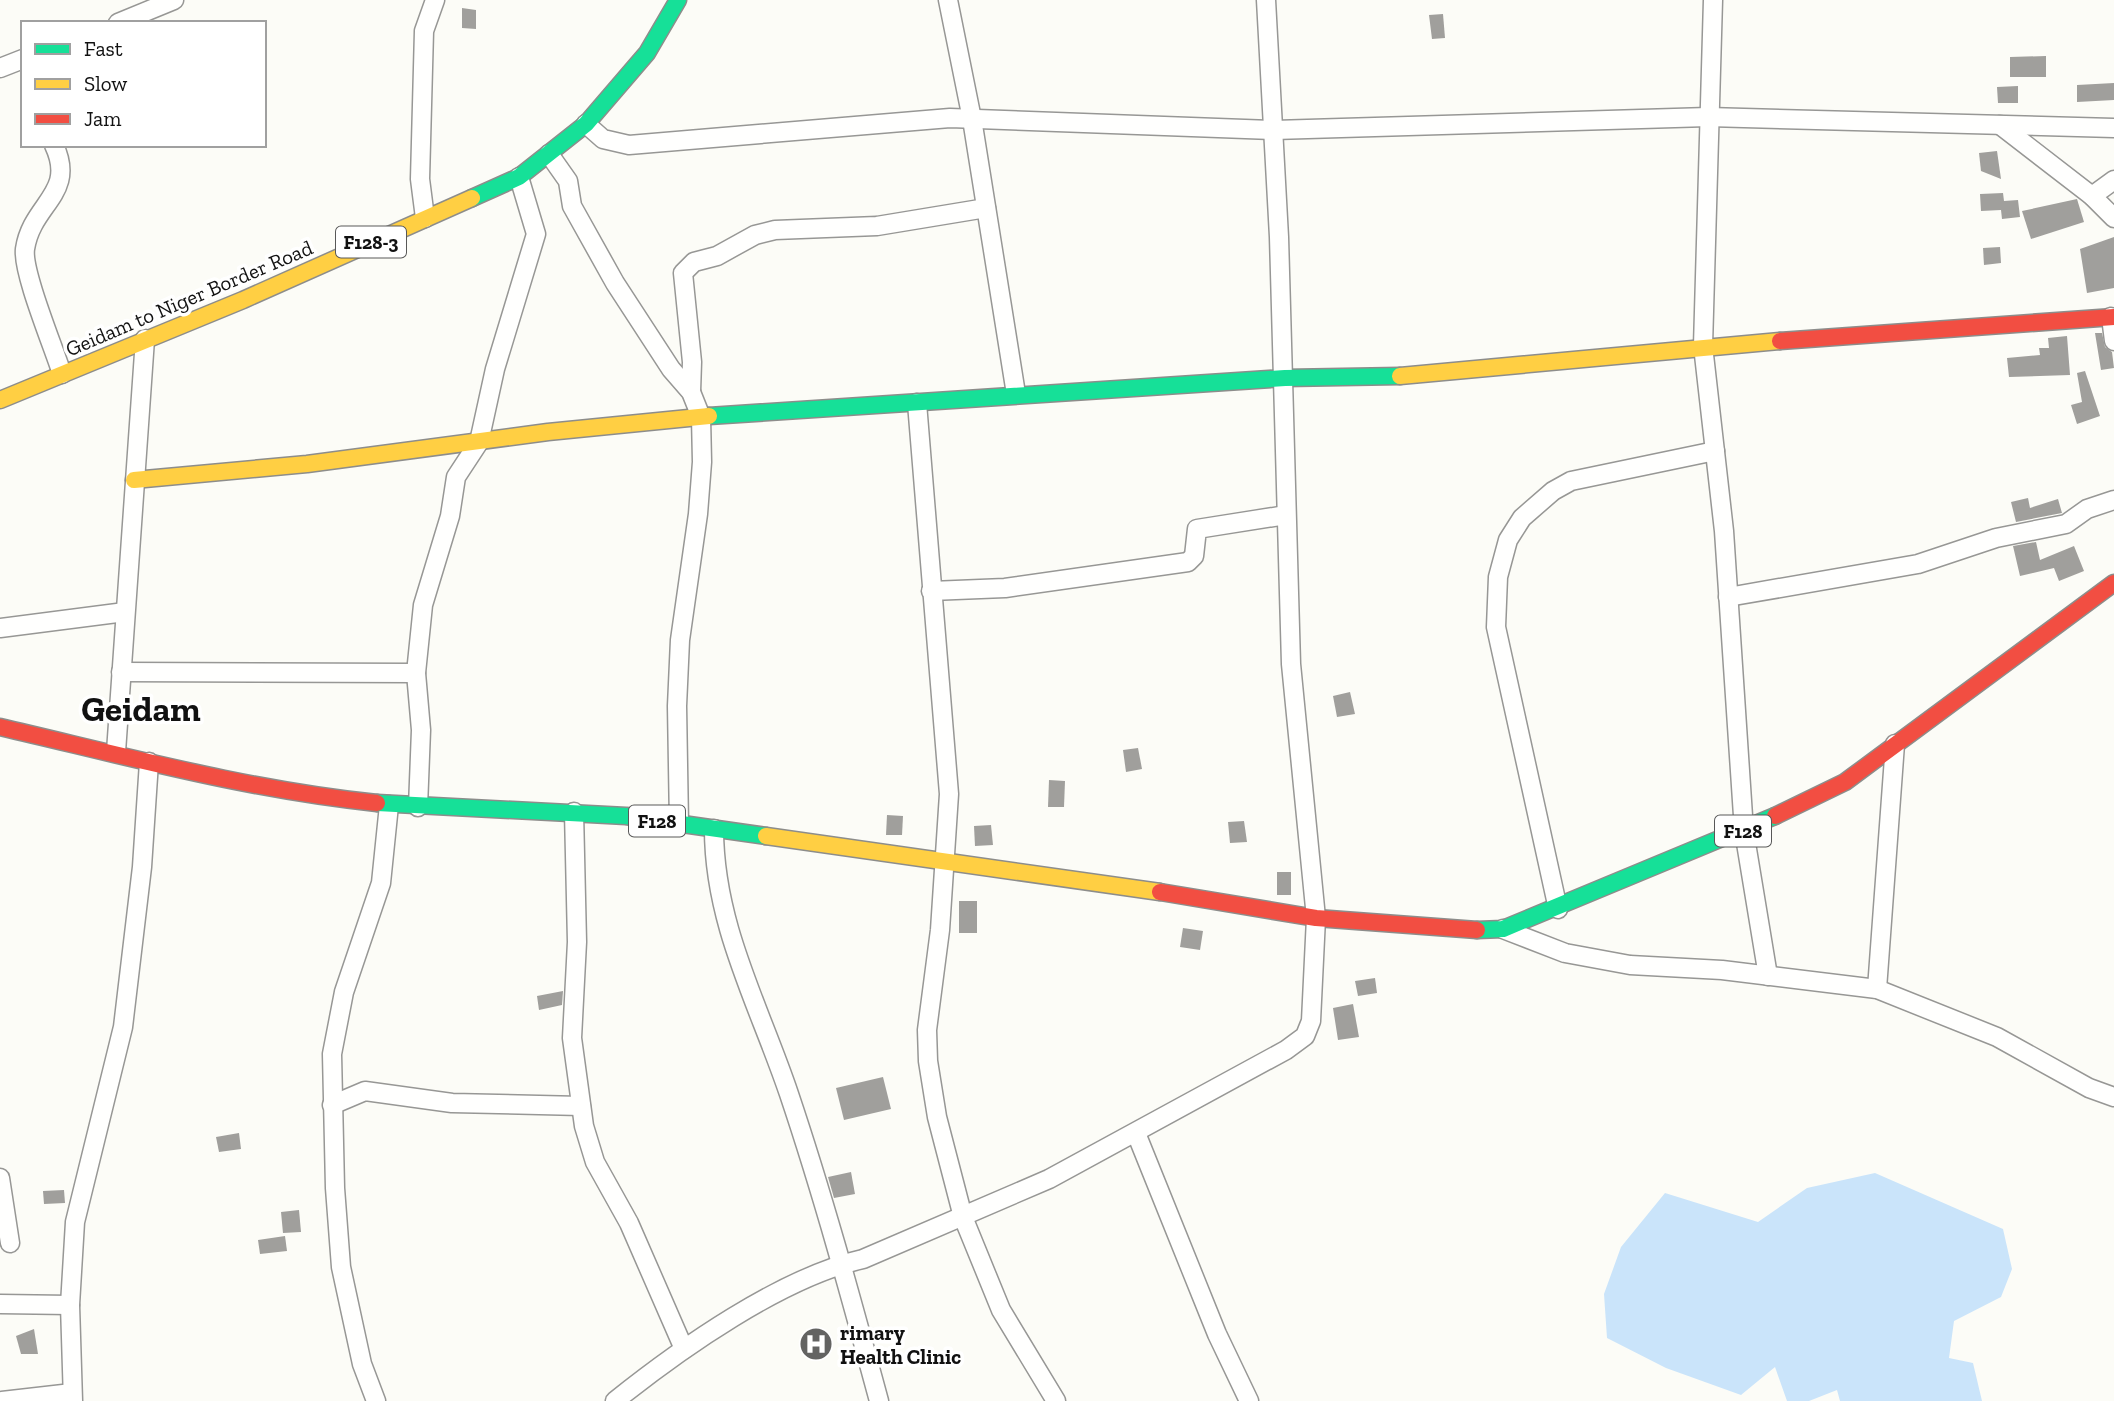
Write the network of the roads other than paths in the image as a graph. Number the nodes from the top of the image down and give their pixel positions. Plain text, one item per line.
1 (174, 0) edge
2 (435, 0) edge
3 (678, 0) edge
4 (948, 0) edge
5 (1266, 0) edge
6 (1713, 0) edge
7 (122, 21) edge
8 (1708, 117) junction
9 (972, 119) junction
10 (586, 124) junction
11 (2000, 125) junction
12 (2114, 128) edge
13 (1273, 130) junction
14 (55, 147) edge
15 (549, 154) junction
16 (519, 177) junction
17 (2114, 180) edge
18 (2092, 196) junction
19 (986, 208) junction
20 (425, 218) junction
21 (2114, 218) edge
22 (2113, 317) edge
23 (145, 340) junction
24 (2114, 341) edge
25 (1703, 346) junction
26 (62, 374) junction
27 (1284, 378) junction
28 (691, 392) junction
29 (1016, 394) junction
30 (0, 400) edge
31 (917, 403) junction
32 (701, 418) junction
33 (479, 442) junction
34 (1715, 451) junction
35 (135, 480) junction
36 (2114, 500) edge
37 (1286, 515) junction
38 (2114, 583) edge
39 (931, 591) junction
40 (1728, 597) junction
41 (125, 612) junction
42 (0, 628) edge
43 (121, 673) junction
44 (416, 673) junction
45 (0, 727) edge
46 (1895, 744) junction
47 (116, 752) junction
48 (149, 762) junction
49 (390, 805) junction
50 (418, 807) junction
51 (574, 811) junction
52 (680, 824) junction
53 (715, 829) junction
54 (1744, 831) junction
55 (945, 861) junction
56 (1558, 908) junction
57 (1316, 918) junction
58 (1503, 929) junction
59 (1768, 976) junction
60 (1877, 989) junction
61 (2114, 1097) edge
62 (332, 1105) junction
63 (581, 1106) junction
64 (1136, 1133) junction
65 (0, 1178) edge
66 (963, 1217) junction
67 (10, 1243) dead end
68 (841, 1263) junction
69 (0, 1304) edge
70 (70, 1305) junction
71 (684, 1349) junction
72 (73, 1397) edge
73 (2, 1401) edge
74 (376, 1401) edge
75 (615, 1401) edge
76 (879, 1401) edge
77 (1056, 1401) edge
78 (1249, 1401) edge

1 - 7 street
2 - 20 street
3 - 10 main road, Geidam to Niger Border Road / F128-3
4 - 9 street
5 - 13 street
6 - 8 street
8 - 11 street
8 - 13 street
8 - 25 street
9 - 10 street
9 - 13 street
9 - 19 street
10 - 15 main road, Geidam to Niger Border Road / F128-3
11 - 12 street
11 - 18 street
13 - 27 street
14 - 26 street
15 - 16 main road, Geidam to Niger Border Road / F128-3
15 - 28 street
16 - 20 main road, Geidam to Niger Border Road / F128-3
16 - 33 street
17 - 18 street
18 - 21 street
19 - 28 street
19 - 29 street
20 - 23 main road, Geidam to Niger Border Road / F128-3
22 - 24 street
22 - 25 main road
23 - 26 main road, Geidam to Niger Border Road / F128-3
23 - 35 street
25 - 27 main road
25 - 34 street
26 - 30 main road, Geidam to Niger Border Road / F128-3
27 - 29 main road
27 - 37 street
28 - 32 street
29 - 31 main road
31 - 32 main road
31 - 39 street
32 - 33 main road
32 - 52 street
33 - 35 main road
33 - 44 street
34 - 40 street
34 - 56 street
35 - 41 street
36 - 40 street
37 - 39 street
37 - 57 street
38 - 46 main road, F128
39 - 55 street
40 - 54 street
41 - 42 street
41 - 43 street
43 - 44 street
43 - 47 street
44 - 50 street
45 - 47 main road, F128
46 - 54 main road, F128
46 - 60 street
47 - 48 main road, F128
48 - 49 main road, F128
48 - 70 street
49 - 50 main road, F128
49 - 62 street
50 - 51 main road, F128
51 - 52 main road, F128
51 - 63 street
52 - 53 main road, F128
53 - 55 main road, F128
53 - 68 street
54 - 56 main road, F128
54 - 59 street
55 - 57 main road, F128
55 - 66 street
56 - 58 main road, F128
57 - 58 main road, F128
57 - 64 street
58 - 59 street
59 - 60 street
60 - 61 street
62 - 63 street
62 - 74 street
63 - 71 street
64 - 66 street
64 - 78 street
65 - 67 street
66 - 68 street
66 - 77 street
68 - 71 street
68 - 76 street
69 - 70 street
70 - 72 street
71 - 75 street
72 - 73 street

